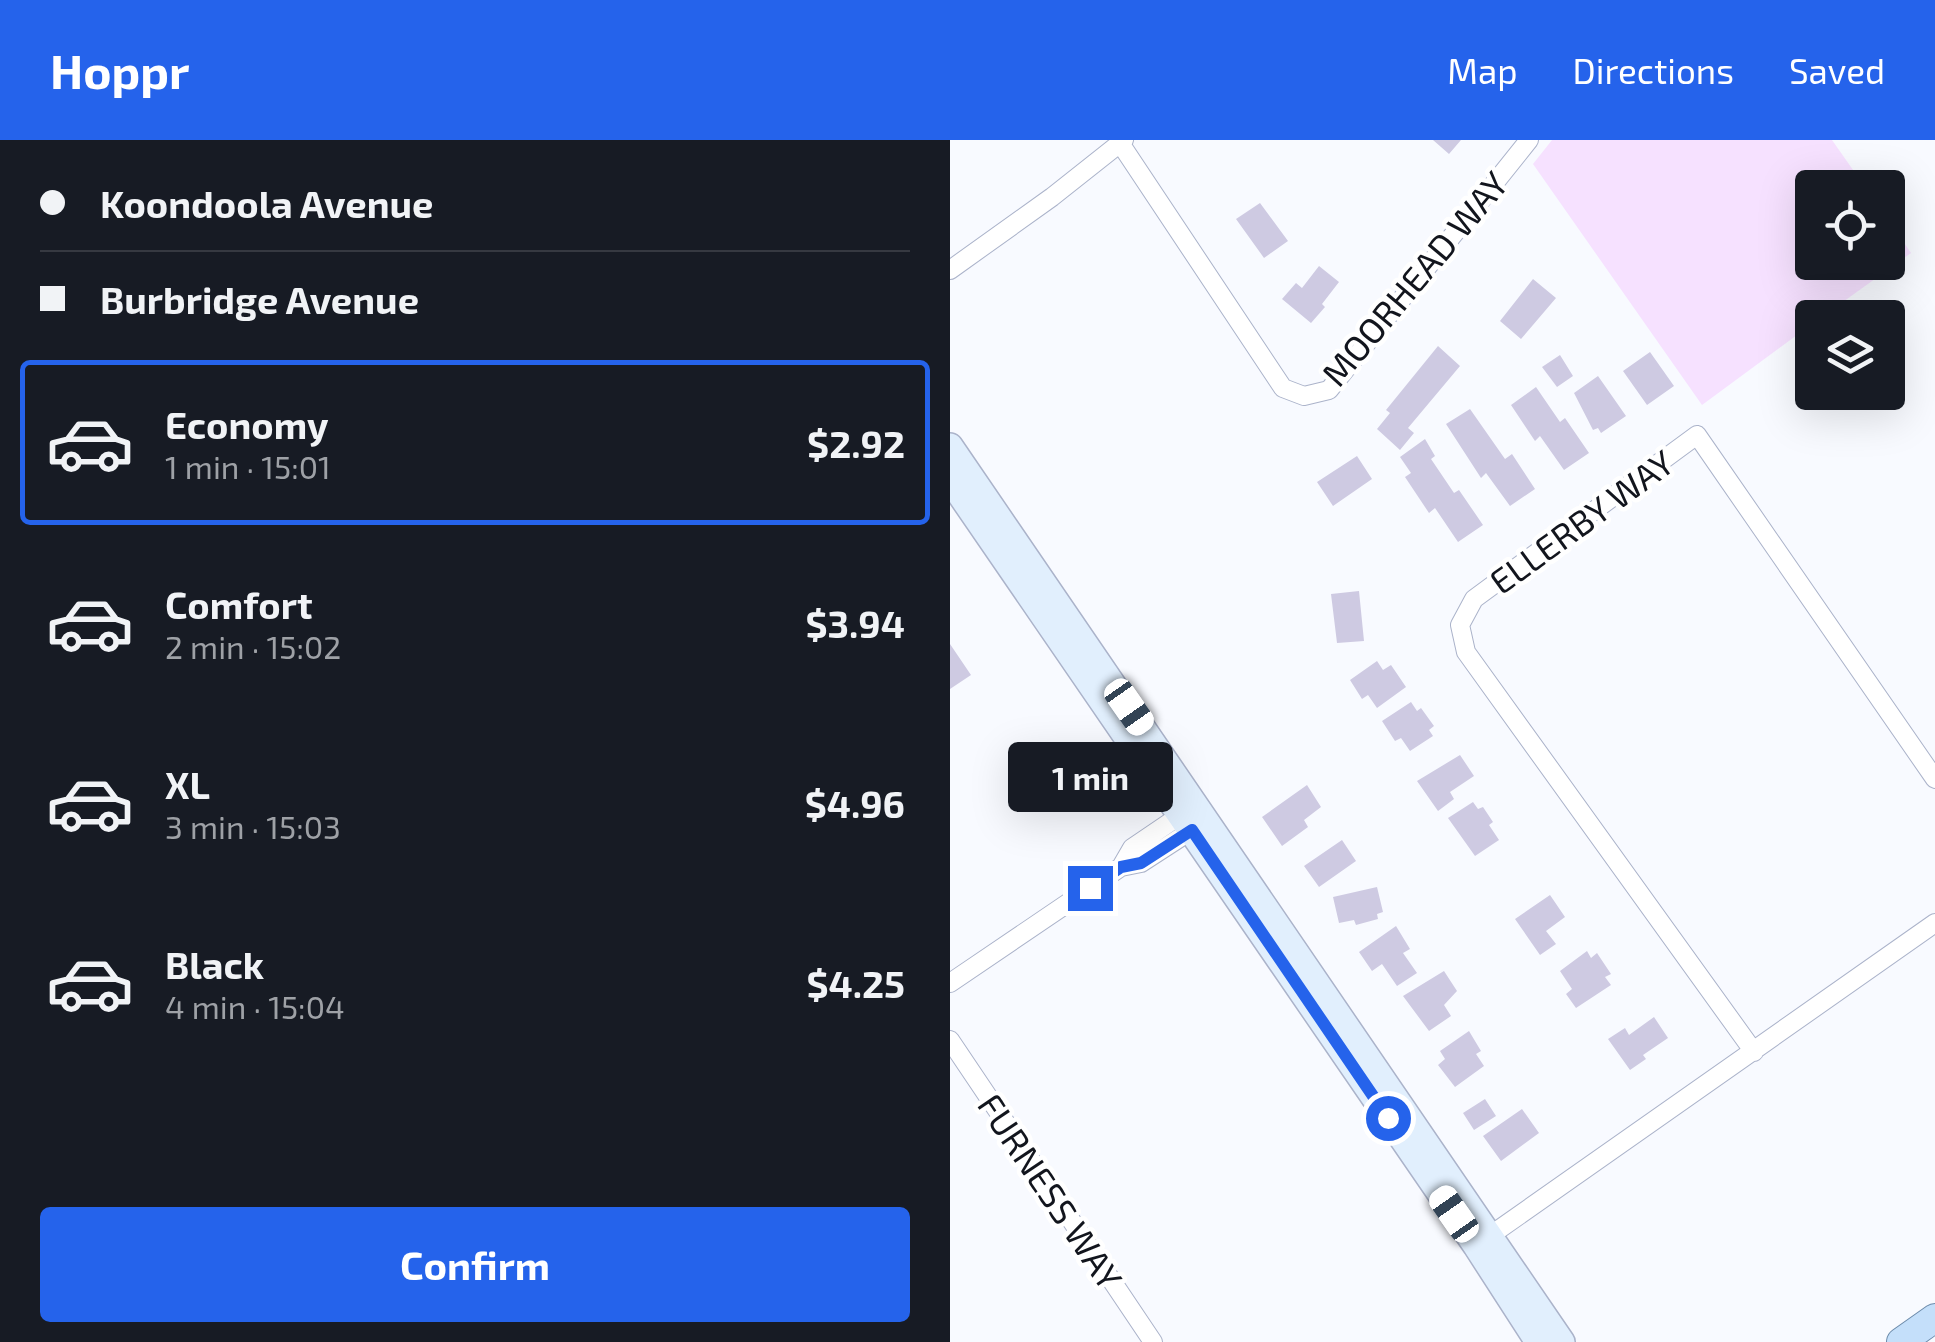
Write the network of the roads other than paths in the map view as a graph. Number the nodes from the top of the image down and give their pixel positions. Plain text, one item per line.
1 (1529, 140) edge
2 (1122, 142) edge
3 (950, 270) edge
4 (950, 446) edge
5 (950, 480) edge
6 (1935, 779) edge
7 (1194, 818) junction
8 (1935, 924) edge
9 (950, 983) edge
10 (950, 1040) edge
11 (1754, 1052) junction
12 (1484, 1240) junction
13 (1935, 1318) edge
14 (1153, 1342) edge
15 (1538, 1342) edge
16 (1562, 1342) edge
17 (1901, 1342) edge

1 - 2 street, MOORHEAD WAY
2 - 3 street
4 - 7 street
5 - 7 street
6 - 11 street, ELLERBY WAY
7 - 9 street
7 - 12 street
8 - 11 street
10 - 14 street, FURNESS WAY
11 - 12 street
12 - 15 street
12 - 16 street
13 - 17 main road

